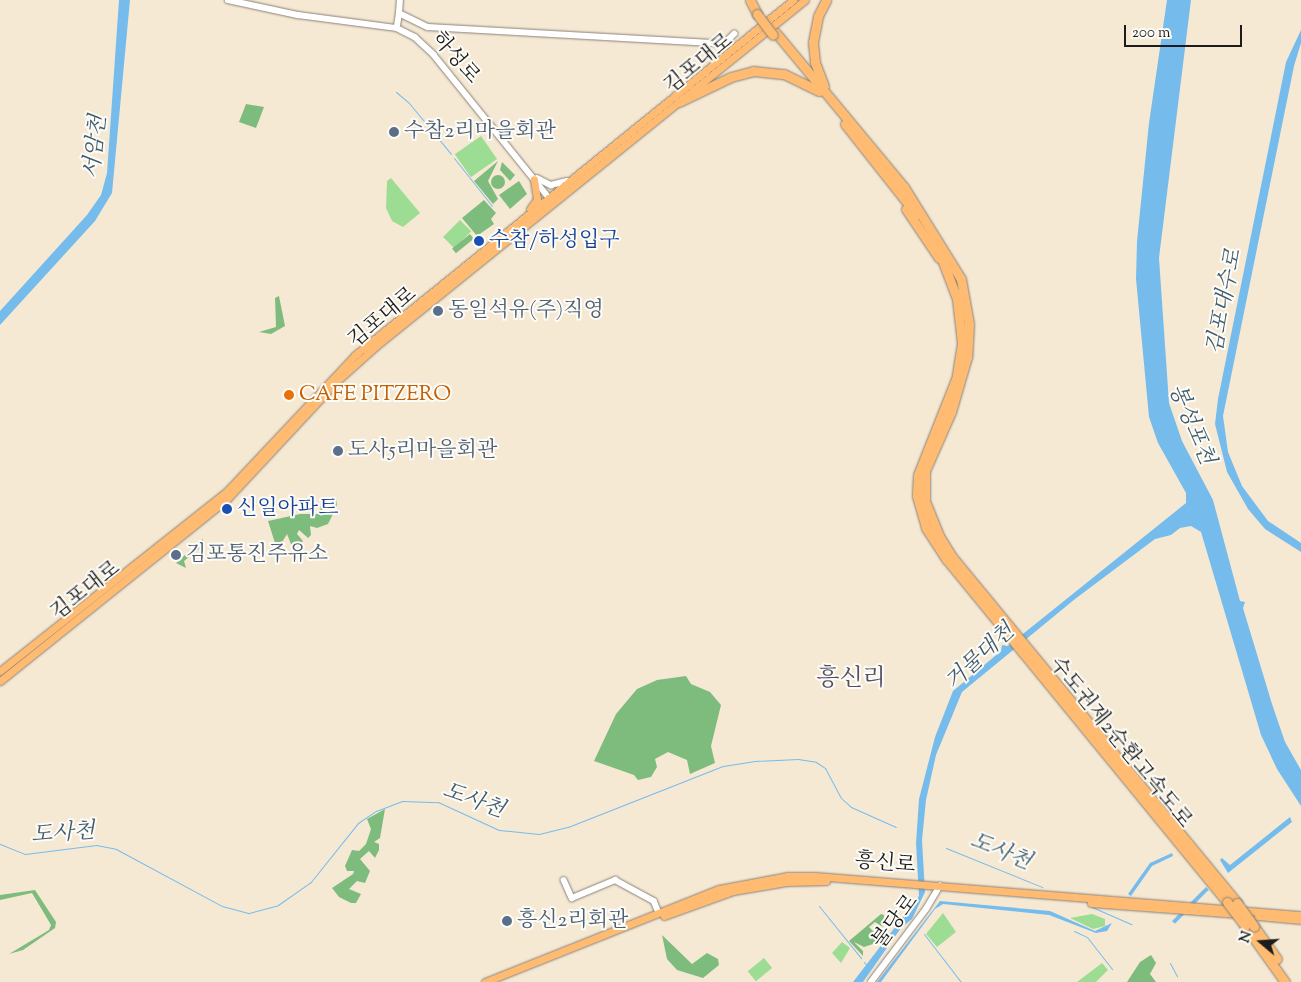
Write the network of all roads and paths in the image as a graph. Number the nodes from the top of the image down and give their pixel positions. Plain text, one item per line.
1 (228, 0) edge
2 (238, 0) edge
3 (400, 0) edge
4 (750, 0) edge
5 (754, 0) edge
6 (793, 0) edge
7 (805, 0) edge
8 (826, 0) edge
9 (399, 13) junction
10 (759, 13) junction
11 (397, 26) junction
12 (734, 34) dead end
13 (823, 92) junction
14 (679, 102) junction
15 (535, 179) junction
16 (569, 181) junction
17 (552, 199) junction
18 (524, 218) junction
19 (950, 264) junction
20 (1009, 630) junction
21 (1027, 651) junction
22 (0, 671) edge
23 (0, 681) edge
24 (564, 880) dead end
25 (913, 886) junction
26 (939, 888) junction
27 (1190, 908) junction
28 (660, 913) junction
29 (1301, 915) edge
30 (1301, 920) edge
31 (1250, 926) junction
32 (875, 980) edge
33 (485, 982) edge
34 (497, 982) edge
35 (1285, 982) edge
36 (1292, 982) edge

1 - 15 street, 하성로
2 - 11 street, 하성로
3 - 9 street
4 - 10 highway
5 - 10 highway
6 - 16 main road, 김포대로
7 - 14 main road, 김포대로
8 - 13 highway
9 - 11 street
9 - 12 street, 하성로
10 - 13 highway, bridge
11 - 15 street, 하성로
13 - 14 highway
13 - 19 highway
14 - 17 main road, 김포대로
15 - 16 street
15 - 17 street, 하성로
15 - 18 main road
16 - 17 main road, 김포대로
17 - 18 main road, 김포대로
17 - 23 main road, 김포대로
18 - 22 main road, 김포대로
19 - 20 highway, 수도권제2순환고속도로
19 - 20 highway, 수도권제2순환고속도로
20 - 21 highway, 수도권제2순환고속도로
21 - 31 highway, 수도권제2순환고속도로, bridge
21 - 31 highway, 수도권제2순환고속도로, bridge
24 - 28 street
25 - 26 main road, 흥신로
25 - 28 main road, 흥신로
25 - 34 main road, 흥신로
26 - 27 main road, 흥신로
26 - 32 street, 불당로
27 - 29 main road, 흥신로
27 - 30 main road, 흥신로
28 - 33 main road, 흥신로
31 - 35 highway, 수도권제2순환고속도로
31 - 36 highway, 수도권제2순환고속도로

